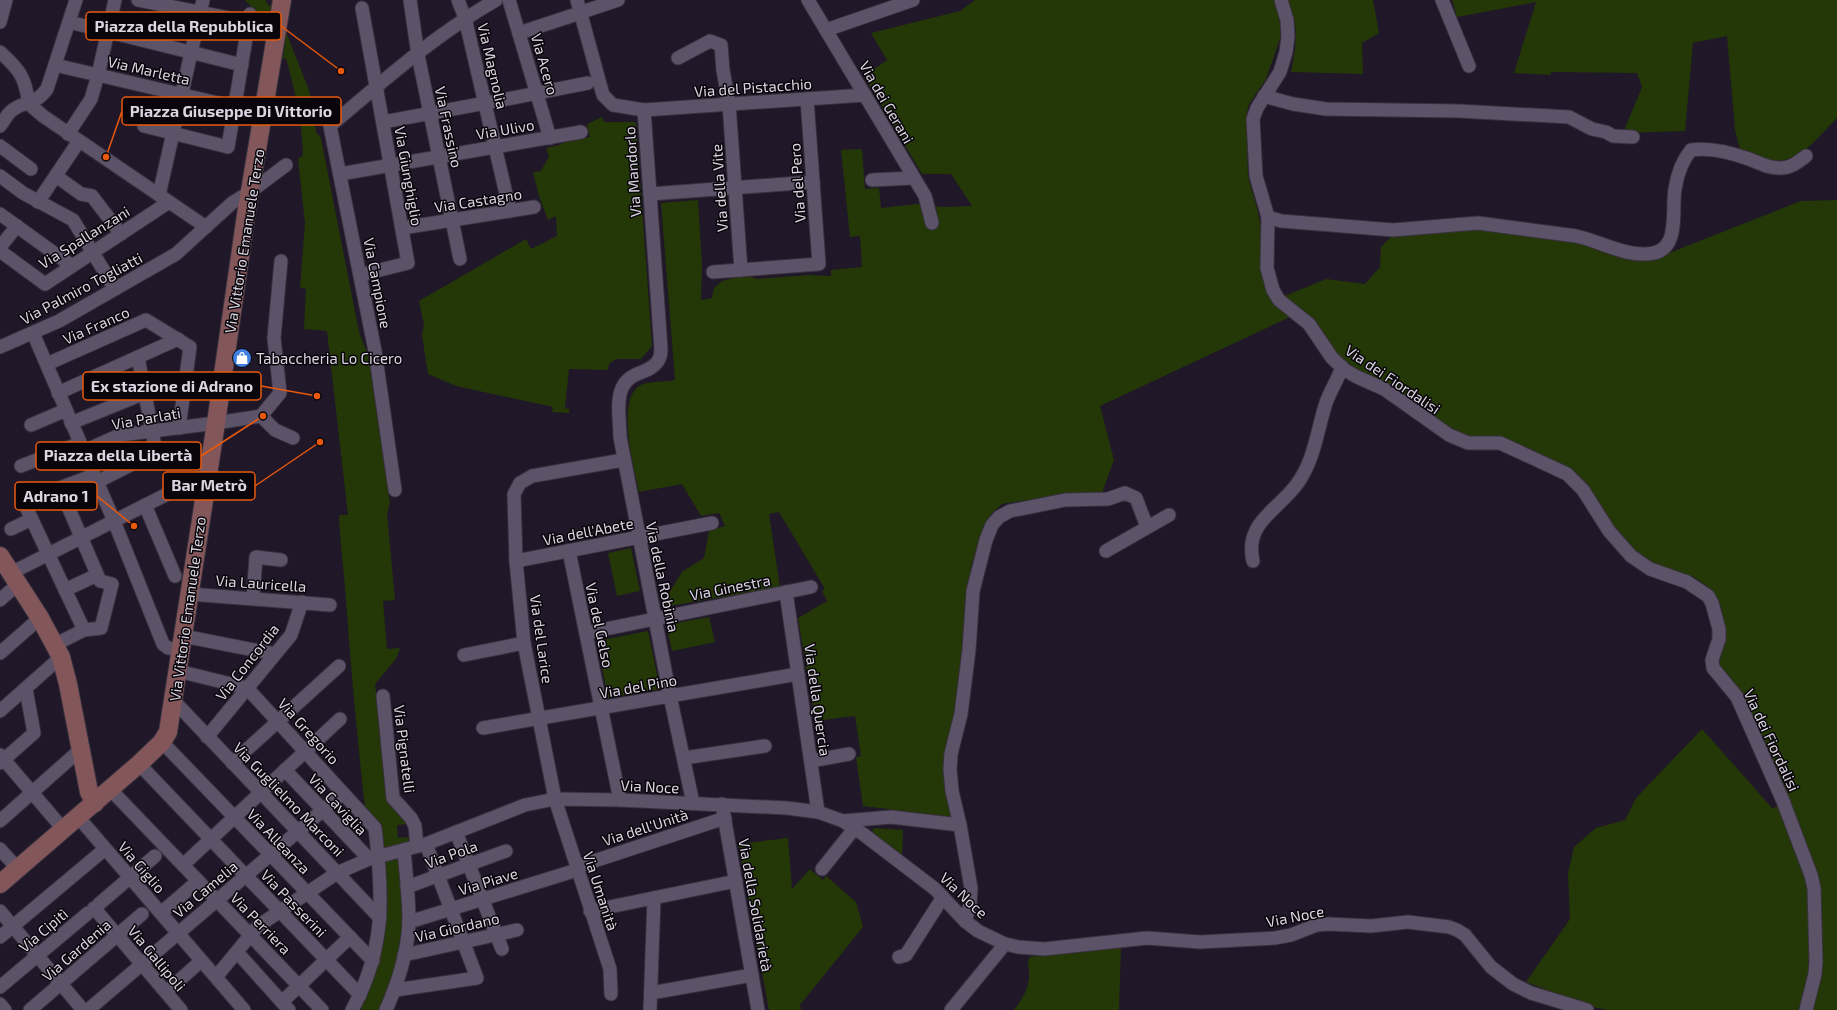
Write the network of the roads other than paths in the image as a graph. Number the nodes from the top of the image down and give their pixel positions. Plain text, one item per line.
1 (6, 0) edge
2 (76, 0) edge
3 (115, 0) edge
4 (138, 0) edge
5 (282, 0) edge
6 (410, 0) edge
7 (458, 0) edge
8 (496, 0) edge
9 (509, 0) edge
10 (618, 0) edge
11 (808, 0) edge
12 (913, 0) edge
13 (1281, 0) edge
14 (1442, 0) edge
15 (202, 6) edge
16 (362, 8) dead end
17 (578, 9) edge
18 (465, 18) junction
19 (0, 22) edge
20 (69, 22) junction
21 (826, 30) junction
22 (108, 32) junction
23 (519, 33) junction
24 (191, 52) junction
25 (4, 55) edge
26 (418, 55) junction
27 (678, 58) dead end
28 (55, 65) junction
29 (242, 65) junction
30 (1469, 66) dead end
31 (98, 75) junction
32 (588, 83) dead end
33 (379, 88) junction
34 (536, 93) junction
35 (182, 95) junction
36 (865, 95) junction
37 (1264, 96) junction
38 (807, 99) junction
39 (493, 101) junction
40 (29, 104) junction
41 (729, 104) junction
42 (235, 107) junction
43 (644, 110) junction
44 (430, 113) junction
45 (4, 117) edge
46 (383, 122) junction
47 (144, 126) dead end
48 (581, 132) dead end
49 (173, 133) junction
50 (68, 134) junction
51 (1633, 137) dead end
52 (550, 138) junction
53 (79, 141) junction
54 (0, 146) edge
55 (495, 147) junction
56 (1806, 156) dead end
57 (439, 157) junction
58 (286, 165) dead end
59 (390, 165) junction
60 (31, 169) dead end
61 (340, 174) junction
62 (0, 176) edge
63 (56, 176) junction
64 (913, 178) junction
65 (872, 180) dead end
66 (813, 182) junction
67 (735, 188) junction
68 (250, 192) junction
69 (650, 194) junction
70 (164, 198) junction
71 (38, 202) junction
72 (534, 207) dead end
73 (510, 211) junction
74 (0, 214) edge
75 (1268, 217) junction
76 (452, 220) junction
77 (932, 223) dead end
78 (17, 226) junction
79 (206, 227) junction
80 (402, 228) junction
81 (121, 234) junction
82 (0, 247) edge
83 (0, 251) edge
84 (93, 252) junction
85 (460, 259) dead end
86 (281, 262) dead end
87 (72, 266) junction
88 (741, 270) junction
89 (713, 272) dead end
90 (360, 275) junction
91 (116, 289) junction
92 (34, 333) junction
93 (178, 339) junction
94 (0, 348) edge
95 (138, 357) junction
96 (46, 364) junction
97 (1342, 367) junction
98 (648, 370) joint
99 (186, 378) junction
100 (58, 392) junction
101 (145, 393) junction
102 (66, 410) junction
103 (261, 416) junction
104 (71, 423) junction
105 (216, 423) junction
106 (31, 425) dead end
107 (180, 428) junction
108 (152, 431) junction
109 (293, 438) dead end
110 (82, 447) junction
111 (623, 460) junction
112 (21, 466) dead end
113 (207, 474) junction
114 (96, 479) junction
115 (60, 488) junction
116 (395, 490) dead end
117 (145, 505) junction
118 (1169, 515) dead end
119 (32, 519) junction
120 (114, 521) junction
121 (712, 523) dead end
122 (1148, 527) junction
123 (11, 529) dead end
124 (639, 537) junction
125 (81, 538) junction
126 (569, 551) junction
127 (1106, 551) dead end
128 (49, 554) junction
129 (0, 556) edge
130 (281, 560) dead end
131 (516, 560) junction
132 (1253, 561) dead end
133 (97, 575) junction
134 (175, 576) dead end
135 (14, 579) junction
136 (811, 587) dead end
137 (65, 590) junction
138 (786, 592) junction
139 (189, 594) junction
140 (253, 598) junction
141 (0, 600) edge
142 (302, 602) junction
143 (330, 605) dead end
144 (40, 618) junction
145 (656, 619) junction
146 (84, 630) junction
147 (586, 632) junction
148 (182, 643) junction
149 (524, 643) junction
150 (58, 651) junction
151 (0, 653) edge
152 (275, 654) junction
153 (464, 655) dead end
154 (338, 666) dead end
155 (178, 671) junction
156 (798, 674) junction
157 (247, 688) junction
158 (26, 689) junction
159 (383, 696) dead end
160 (670, 696) junction
161 (174, 701) junction
162 (601, 708) junction
163 (0, 711) edge
164 (340, 719) dead end
165 (538, 720) junction
166 (277, 721) junction
167 (483, 728) dead end
168 (207, 737) junction
169 (162, 742) junction
170 (765, 746) dead end
171 (80, 750) junction
172 (305, 752) junction
173 (850, 754) dead end
174 (684, 758) junction
175 (1, 759) edge
176 (811, 760) junction
177 (232, 763) junction
178 (139, 764) junction
179 (285, 770) junction
180 (110, 789) junction
181 (32, 793) junction
182 (261, 793) junction
183 (343, 793) junction
184 (555, 799) junction
185 (620, 800) junction
186 (95, 803) junction
187 (693, 803) junction
188 (722, 804) junction
189 (323, 810) junction
190 (818, 812) junction
191 (235, 817) junction
192 (78, 818) junction
193 (725, 818) junction
194 (843, 821) junction
195 (0, 822) edge
196 (960, 825) junction
197 (854, 828) junction
198 (64, 830) junction
199 (298, 832) junction
200 (456, 832) junction
201 (211, 839) junction
202 (416, 847) junction
203 (0, 849) edge
204 (105, 849) junction
205 (506, 851) dead end
206 (271, 855) junction
207 (156, 856) dead end
208 (378, 856) junction
209 (183, 865) junction
210 (469, 865) junction
211 (577, 868) junction
212 (18, 869) junction
213 (822, 869) dead end
214 (337, 873) junction
215 (246, 876) junction
216 (438, 876) junction
217 (130, 877) junction
218 (198, 881) junction
219 (736, 881) junction
220 (0, 884) edge
221 (407, 887) junction
222 (307, 892) junction
223 (943, 897) junction
224 (654, 898) junction
225 (482, 899) junction
226 (217, 900) junction
227 (93, 908) junction
228 (451, 909) junction
229 (0, 911) edge
230 (280, 911) junction
231 (590, 912) junction
232 (161, 913) junction
233 (142, 914) dead end
234 (380, 918) junction
235 (965, 921) junction
236 (409, 922) junction
237 (13, 926) junction
238 (517, 930) dead end
239 (178, 933) junction
240 (117, 935) junction
241 (496, 935) junction
242 (251, 936) junction
243 (0, 937) edge
244 (350, 937) junction
245 (464, 942) junction
246 (1005, 944) junction
247 (502, 949) dead end
248 (237, 952) junction
249 (404, 955) junction
250 (38, 956) junction
251 (899, 957) dead end
252 (326, 960) junction
253 (202, 961) junction
254 (373, 961) junction
255 (142, 964) junction
256 (752, 975) junction
257 (216, 977) junction
258 (61, 984) junction
259 (298, 986) junction
260 (0, 987) edge
261 (395, 990) junction
262 (166, 992) junction
263 (651, 993) junction
264 (611, 994) dead end
265 (360, 995) junction
266 (0, 1004) edge
267 (285, 1006) edge
268 (5, 1010) edge
269 (30, 1010) edge
270 (83, 1010) edge
271 (88, 1010) edge
272 (181, 1010) edge
273 (244, 1010) edge
274 (322, 1010) edge
275 (352, 1010) edge
276 (386, 1010) edge
277 (650, 1010) edge
278 (758, 1010) edge
279 (951, 1010) edge
280 (1587, 1010) edge
281 (1806, 1010) edge

1 - 19 street
2 - 20 street
3 - 22 street
4 - 15 street
5 - 68 street, Via Vittorio Emanuele Terzo
6 - 26 street, Via Frassino
7 - 18 street, Via Magnolia
8 - 18 street
9 - 23 street, Via Acero
10 - 17 street
11 - 21 street, Via dei Gerani
12 - 21 street
13 - 37 street, Via dei Fiordalisi
14 - 30 street
15 - 24 street
15 - 29 street
16 - 33 street, Via Giunghiglio
17 - 23 street
17 - 43 street, Via Mandorlo
18 - 26 street
18 - 39 street, Via Magnolia
20 - 22 street
20 - 28 street
21 - 36 street, Via dei Gerani
22 - 24 street
22 - 31 street
23 - 34 street, Via Acero
24 - 29 street
24 - 35 street
25 - 40 street
26 - 33 street
26 - 44 street, Via Frassino
27 - 41 street, Via della Vite
28 - 31 street, Via Marletta
28 - 40 street
29 - 42 street
31 - 35 street, Via Marletta
31 - 50 street
32 - 34 street
33 - 46 street, Via Giunghiglio
33 - 61 street, Via Campione
34 - 39 street
34 - 52 street, Via Acero
35 - 42 street, Via Marletta
35 - 49 street
36 - 38 street, Via del Pistacchio
36 - 64 street, Via dei Gerani
37 - 51 street
37 - 75 street, Via dei Fiordalisi
38 - 41 street, Via del Pistacchio
38 - 66 street, Via del Pero
39 - 44 street
39 - 55 street, Via Magnolia
40 - 45 street
40 - 50 street
41 - 43 street, Via del Pistacchio
41 - 67 street, Via della Vite
42 - 49 street
43 - 69 street, Via Mandorlo
44 - 46 street
44 - 57 street, Via Frassino
46 - 59 street, Via Giunghiglio
47 - 49 street
48 - 52 street, Via Ulivo
49 - 70 street
50 - 53 street
52 - 55 street, Via Ulivo
53 - 63 street
53 - 70 street
54 - 60 street
55 - 57 street, Via Ulivo
55 - 73 street, Via Magnolia
56 - 75 street
57 - 59 street, Via Ulivo
57 - 76 street, Via Frassino
58 - 68 street, Via Palmiro Togliatti
59 - 61 street, Via Ulivo
59 - 80 street, Via Giunghiglio
61 - 90 street, Via Campione
62 - 71 street
63 - 71 street
63 - 81 street
64 - 65 street
64 - 77 street, Via dei Gerani
66 - 67 street
66 - 88 street, Via del Pero
67 - 69 street
67 - 88 street, Via della Vite
68 - 79 street, Via Palmiro Togliatti
68 - 105 street, Via Vittorio Emanuele Terzo
69 - 98 street, Via Mandorlo
70 - 79 street
70 - 81 street, Via Spallanzani
71 - 84 street
72 - 73 street, Via Castagno
73 - 76 street, Via Castagno
74 - 78 street
75 - 97 street, Via dei Fiordalisi
76 - 80 street, Via Castagno
76 - 85 street, Via Frassino
78 - 82 street
78 - 87 street
79 - 91 street, Via Palmiro Togliatti
80 - 90 street, Via Giunghiglio
81 - 84 street, Via Spallanzani
83 - 87 street, Via Spallanzani
84 - 87 street, Via Spallanzani
84 - 91 street
86 - 103 street
88 - 89 street
90 - 116 street, Via Campione
91 - 92 street, Via Palmiro Togliatti
92 - 94 street, Via Palmiro Togliatti
92 - 96 street
93 - 95 street
93 - 96 street, Via Franco
93 - 99 street, Via Franco
95 - 100 street
95 - 101 street
96 - 100 street
97 - 132 street
97 - 281 street, Via dei Fiordalisi
98 - 111 street, Via della Robinia
99 - 101 street
99 - 107 street, Via Franco
100 - 102 street
101 - 104 street
101 - 108 street
102 - 104 street
102 - 106 street
103 - 105 street, Via Parlati
103 - 109 street
104 - 110 street
105 - 107 street, Via Parlati
105 - 113 street, Via Vittorio Emanuele Terzo
107 - 108 street, Via Parlati
108 - 110 street, Via Parlati
108 - 114 street
110 - 112 street, Via Parlati
110 - 114 street
111 - 124 street, Via della Robinia
111 - 131 street, Via del Larice
113 - 117 street
113 - 139 street, Via Vittorio Emanuele Terzo
114 - 115 street
114 - 120 street
115 - 119 street
115 - 125 street
117 - 120 street
117 - 134 street
118 - 122 street
119 - 123 street
119 - 128 street
120 - 125 street
120 - 148 street
121 - 124 street, Via dell'Abete
122 - 127 street
122 - 196 street
124 - 126 street, Via dell'Abete
124 - 145 street, Via della Robinia
125 - 128 street
125 - 133 street
126 - 131 street, Via dell'Abete
126 - 147 street, Via del Gelso
128 - 135 street
128 - 137 street
129 - 135 street
130 - 140 street
131 - 149 street, Via del Larice
133 - 137 street
133 - 146 street
135 - 141 street
135 - 144 street
136 - 138 street, Via Ginestra
137 - 146 street
138 - 145 street, Via Ginestra
138 - 156 street, Via della Quercia
139 - 140 street, Via Lauricella
139 - 148 street, Via Vittorio Emanuele Terzo
140 - 142 street, Via Lauricella
142 - 143 street, Via Lauricella
142 - 152 street, Via Concordia
144 - 150 street
144 - 151 street
145 - 147 street, Via Ginestra
145 - 160 street, Via della Robinia
146 - 150 street
147 - 162 street, Via del Gelso
148 - 152 street
148 - 155 street, Via Vittorio Emanuele Terzo
149 - 153 street
149 - 165 street, Via del Larice
150 - 158 street
150 - 171 street
152 - 157 street, Via Concordia
154 - 166 street
155 - 157 street
155 - 161 street, Via Vittorio Emanuele Terzo
156 - 160 street, Via del Pino
156 - 176 street, Via della Quercia
157 - 166 street, Via Gregorio
157 - 168 street, Via Concordia
158 - 163 street
158 - 175 street
159 - 202 street, Via Pignatelli
160 - 162 street, Via del Pino
160 - 174 street, Via della Robinia
161 - 168 street, Via Guglielmo Marconi
161 - 169 street, Via Vittorio Emanuele Terzo
162 - 165 street, Via del Pino
162 - 185 street, Via del Gelso
164 - 172 street
165 - 167 street, Via del Pino
165 - 184 street, Via del Larice
166 - 172 street, Via Gregorio
166 - 177 street
168 - 177 street, Via Guglielmo Marconi
169 - 178 street, Via Vittorio Emanuele Terzo
169 - 191 street, Via Alleanza
170 - 174 street
171 - 181 street
171 - 186 street
172 - 179 street
172 - 183 street, Via Gregorio
173 - 176 street
174 - 187 street, Via della Robinia
175 - 181 street
176 - 190 street, Via della Quercia
177 - 182 street, Via Guglielmo Marconi
178 - 180 street, Via Vittorio Emanuele Terzo
178 - 201 street, Via Passerini
179 - 182 street
179 - 189 street, Via Caviglia
180 - 186 street, Via Vittorio Emanuele Terzo
180 - 209 street, Via Perriera
181 - 195 street
181 - 198 street
182 - 191 street
182 - 199 street, Via Guglielmo Marconi
183 - 189 street, Via Camelia
183 - 208 street, Via Gregorio
184 - 185 street, Via Noce
184 - 200 street, Via Noce
184 - 211 street, Via Umanità
185 - 187 street, Via Noce
186 - 192 street, Via Vittorio Emanuele Terzo
187 - 188 street, Via Noce
188 - 190 street, Via Noce
188 - 193 street, Via della Solidarietà
189 - 199 street, Via Camelia
189 - 208 street, Via Caviglia
190 - 194 street, Via Noce
191 - 201 street
191 - 206 street, Via Alleanza
192 - 198 street, Via Vittorio Emanuele Terzo
192 - 204 street, Via Giglio
193 - 211 street, Via dell'Unità
193 - 219 street, Via della Solidarietà
194 - 196 street
194 - 197 street, Via Noce
196 - 235 street
197 - 213 street
197 - 223 street, Via Noce
198 - 212 street, Via Vittorio Emanuele Terzo
199 - 206 street, Via Camelia
199 - 214 street, Via Guglielmo Marconi
200 - 202 street, Via Noce
200 - 210 street
201 - 209 street
201 - 215 street, Via Passerini
202 - 208 street, Via Noce
202 - 216 street
202 - 221 street
203 - 212 street
204 - 217 street, Via Giglio
204 - 237 street
205 - 210 street, Via Pola
206 - 215 street, Via Camelia
206 - 222 street, Via Alleanza
207 - 217 street, Via Cipitì
208 - 214 street, Via Noce
208 - 234 street, Via Gregorio
209 - 218 street, Via Perriera
210 - 216 street, Via Pola
210 - 225 street
211 - 225 street, Via Piave
211 - 231 street, Via Umanità
212 - 220 street, Via Vittorio Emanuele Terzo
214 - 222 street, Via Noce
214 - 234 street, Via Guglielmo Marconi
215 - 226 street, Via Camelia
215 - 230 street, Via Passerini
216 - 221 street, Via Pola
216 - 228 street
217 - 227 street, Via Cipitì
217 - 232 street, Via Giglio
218 - 226 street, Via Perriera
218 - 232 street
219 - 224 street
219 - 256 street, Via della Solidarietà
221 - 236 street
222 - 230 street, Via Noce
222 - 244 street, Via Alleanza
223 - 235 street, Via Noce
223 - 251 street
224 - 231 street
224 - 263 street
225 - 228 street, Via Piave
225 - 241 street
226 - 239 street, Via Camelia
226 - 242 street, Via Perriera
227 - 240 street, Via Gallipoli
227 - 250 street, Via Cipitì
228 - 236 street, Via Piave
228 - 245 street
229 - 237 street
230 - 242 street, Via Noce
230 - 252 street, Via Passerini
231 - 264 street, Via Umanità
232 - 239 street, Via Giglio
233 - 240 street, Via Gardenia
234 - 254 street, Via Gregorio
235 - 246 street, Via Noce
236 - 249 street
237 - 243 street
237 - 250 street
238 - 241 street, Via Giordano
239 - 253 street, Via Giglio
239 - 255 street, Via Camelia
240 - 255 street, Via Gallipoli
240 - 258 street, Via Gardenia
241 - 245 street, Via Giordano
241 - 247 street
242 - 248 street, Via Noce
242 - 259 street, Via Perriera
244 - 252 street
244 - 254 street, Via Alleanza
245 - 249 street, Via Giordano
245 - 261 street
246 - 279 street
246 - 280 street, Via Noce
248 - 257 street, Via Noce
248 - 267 street
249 - 261 street
250 - 258 street
250 - 260 street, Via Cipitì
252 - 259 street
252 - 265 street, Via Passerini
253 - 257 street, Via Giglio
253 - 262 street
254 - 265 street, Via Gregorio
255 - 262 street, Via Gallipoli
255 - 271 street, Via Camelia
256 - 263 street
256 - 278 street, Via della Solidarietà
257 - 273 street, Via Giglio
258 - 269 street, Via Gardenia
258 - 270 street
259 - 267 street
259 - 274 street, Via Perriera
261 - 276 street
262 - 272 street, Via Gallipoli
263 - 277 street
265 - 275 street, Via Gregorio
266 - 268 street

